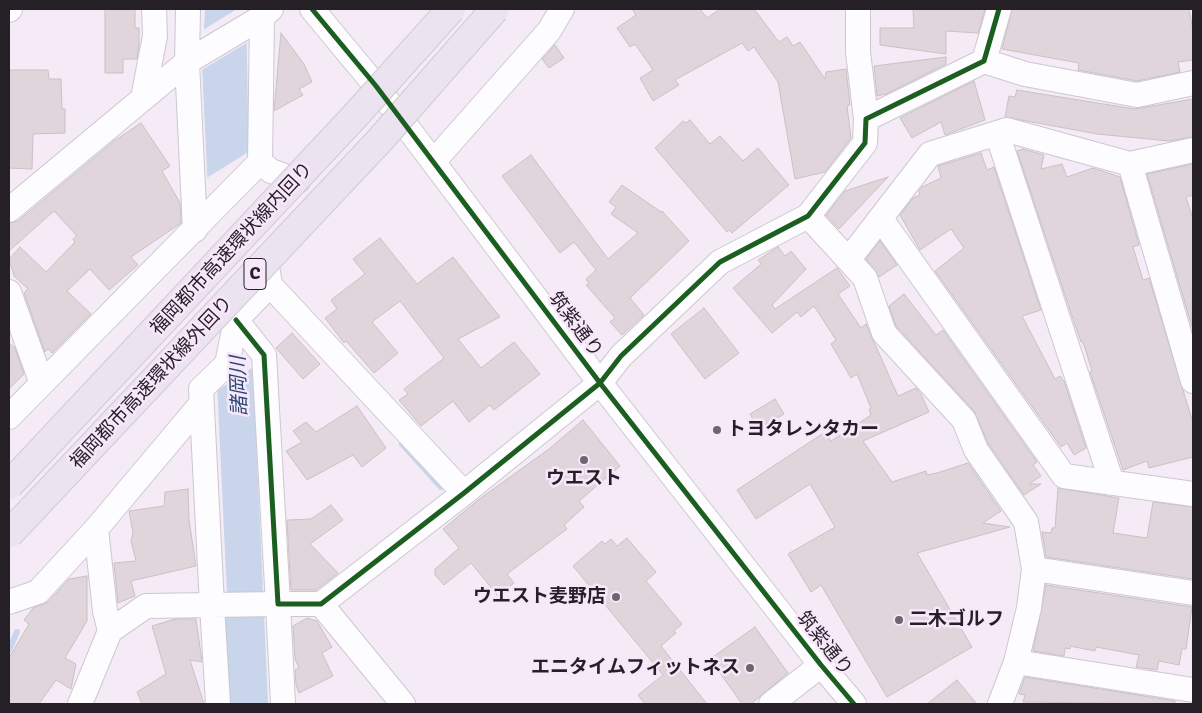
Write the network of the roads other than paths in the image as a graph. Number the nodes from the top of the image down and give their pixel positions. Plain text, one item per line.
1 (154, 9) edge
2 (188, 9) edge
3 (312, 9) edge
4 (450, 9) edge
5 (495, 9) edge
6 (562, 9) edge
7 (858, 9) edge
8 (999, 9) edge
9 (262, 15) edge
10 (984, 60) junction
11 (187, 62) junction
12 (1193, 83) edge
13 (143, 98) junction
14 (866, 119) junction
15 (997, 133) junction
16 (1193, 150) edge
17 (434, 161) junction
18 (260, 162) junction
19 (1130, 164) junction
20 (298, 180) dead end
21 (9, 210) edge
22 (808, 216) junction
23 (880, 218) junction
24 (195, 230) junction
25 (849, 259) junction
26 (9, 292) edge
27 (236, 320) junction
28 (41, 381) junction
29 (1193, 381) edge
30 (600, 383) junction
31 (201, 404) junction
32 (9, 417) edge
33 (1112, 483) junction
34 (9, 484) edge
35 (464, 493) junction
36 (1193, 494) edge
37 (96, 529) junction
38 (9, 534) edge
39 (1034, 569) junction
40 (1193, 593) edge
41 (10, 600) edge
42 (278, 604) junction
43 (321, 604) junction
44 (212, 605) junction
45 (110, 631) junction
46 (1016, 662) junction
47 (821, 665) junction
48 (1193, 690) edge
49 (80, 704) edge
50 (218, 704) edge
51 (283, 704) edge
52 (403, 704) edge
53 (771, 704) edge
54 (854, 704) edge
55 (1000, 704) edge

1 - 13 street
2 - 11 street
3 - 17 street, 筑紫通り
4 - 34 highway, 福岡都市高速環状線内回り / C, bridge
5 - 38 highway, 福岡都市高速環状線外回り / C, bridge
6 - 17 street
7 - 14 street
8 - 10 street
9 - 11 street
9 - 18 street
10 - 12 street
10 - 14 street
11 - 13 street
11 - 24 street
13 - 21 street
14 - 22 street
15 - 19 street
15 - 23 street
15 - 33 street
16 - 19 street
17 - 30 street, 筑紫通り
18 - 20 street
18 - 24 street
19 - 29 street
22 - 25 street
22 - 30 street
23 - 25 street
23 - 33 street
24 - 28 street
25 - 39 street
26 - 28 street
27 - 31 street
27 - 35 street
27 - 42 street
28 - 32 street
30 - 35 street
30 - 47 street, 筑紫通り
31 - 37 street
31 - 44 street
33 - 36 street
35 - 43 street
37 - 41 street
37 - 45 street
39 - 40 street
39 - 46 street
42 - 43 street
42 - 44 street
42 - 51 street
43 - 52 street
44 - 45 street
44 - 50 street
45 - 49 street
46 - 48 street
46 - 55 street
47 - 53 street
47 - 54 street, 筑紫通り

